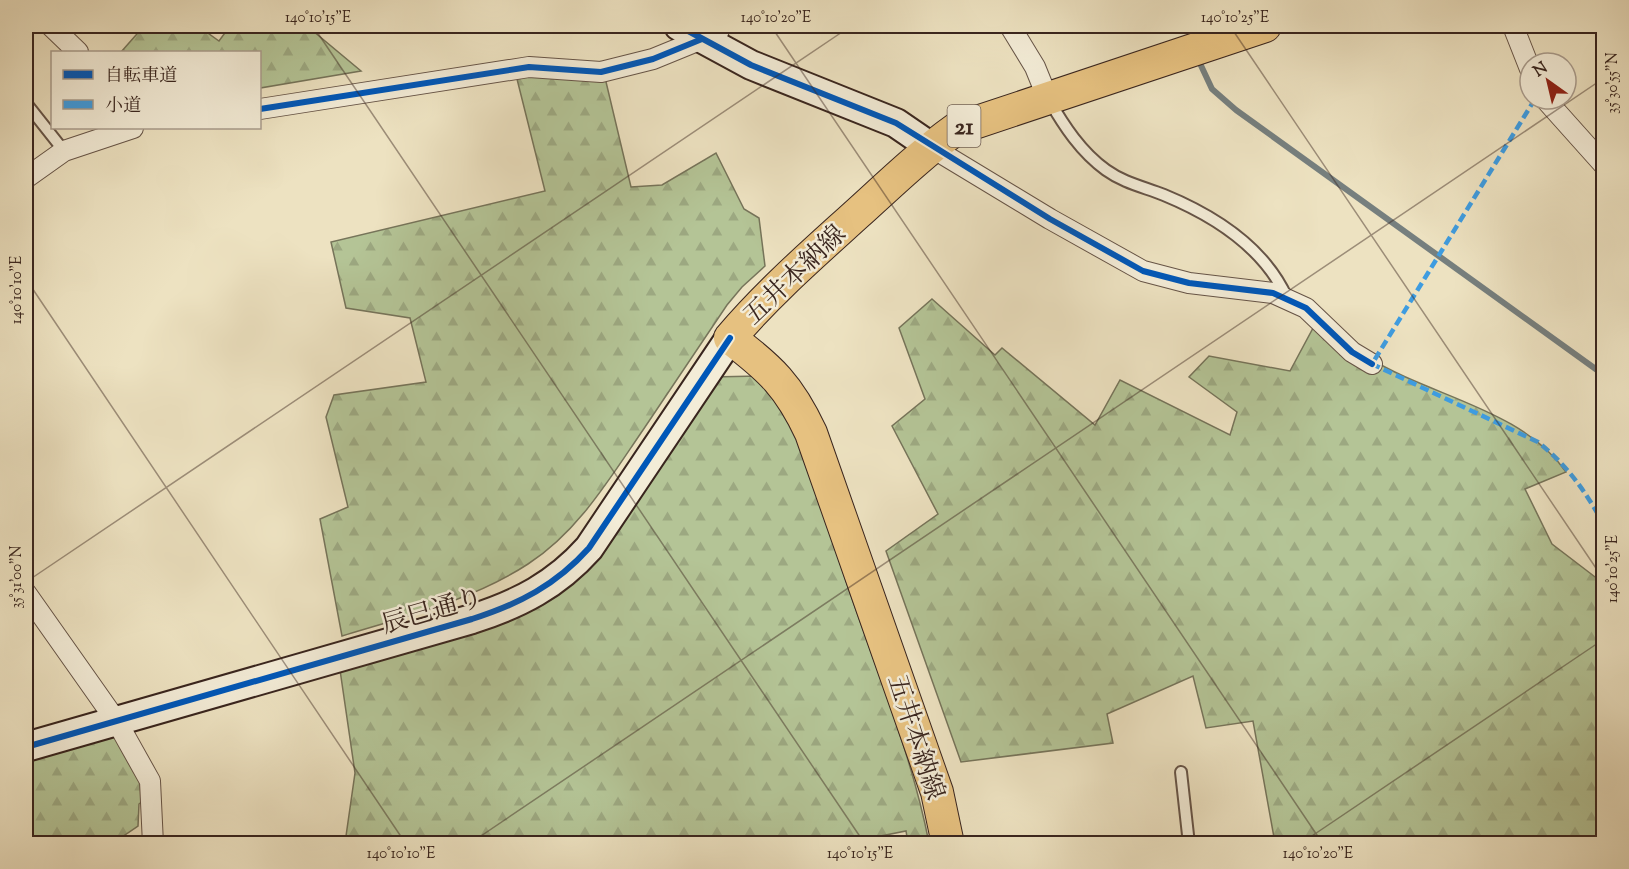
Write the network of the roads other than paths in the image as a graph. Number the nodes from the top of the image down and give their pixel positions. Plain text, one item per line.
1 (51, 26) edge
2 (1010, 26) edge
3 (1265, 26) edge
4 (1513, 26) edge
5 (704, 34) edge
6 (77, 51) edge
7 (1523, 51) edge
8 (1048, 99) junction
9 (26, 104) edge
10 (261, 109) edge
11 (1556, 111) edge
12 (130, 129) edge
13 (931, 147) junction
14 (64, 151) junction
15 (1604, 165) edge
16 (26, 178) edge
17 (1287, 299) junction
18 (730, 338) junction
19 (1372, 364) dead end
20 (26, 593) edge
21 (117, 722) junction
22 (26, 747) edge
23 (1181, 772) dead end
24 (153, 843) edge
25 (948, 843) edge
26 (1190, 843) edge

1 - 6 street
2 - 8 street
3 - 8 main road, 五井本納線 / 21
4 - 7 street
5 - 10 street
5 - 13 street
8 - 13 main road, 五井本納線 / 21
8 - 17 lane
9 - 14 lane
11 - 15 street
12 - 14 street
13 - 17 street
13 - 18 main road, 五井本納線 / 21
14 - 16 street
17 - 19 street
18 - 21 street, 辰巳通り
18 - 25 main road, 五井本納線
20 - 21 street
21 - 22 street, 辰巳通り
21 - 24 street
23 - 26 lane

